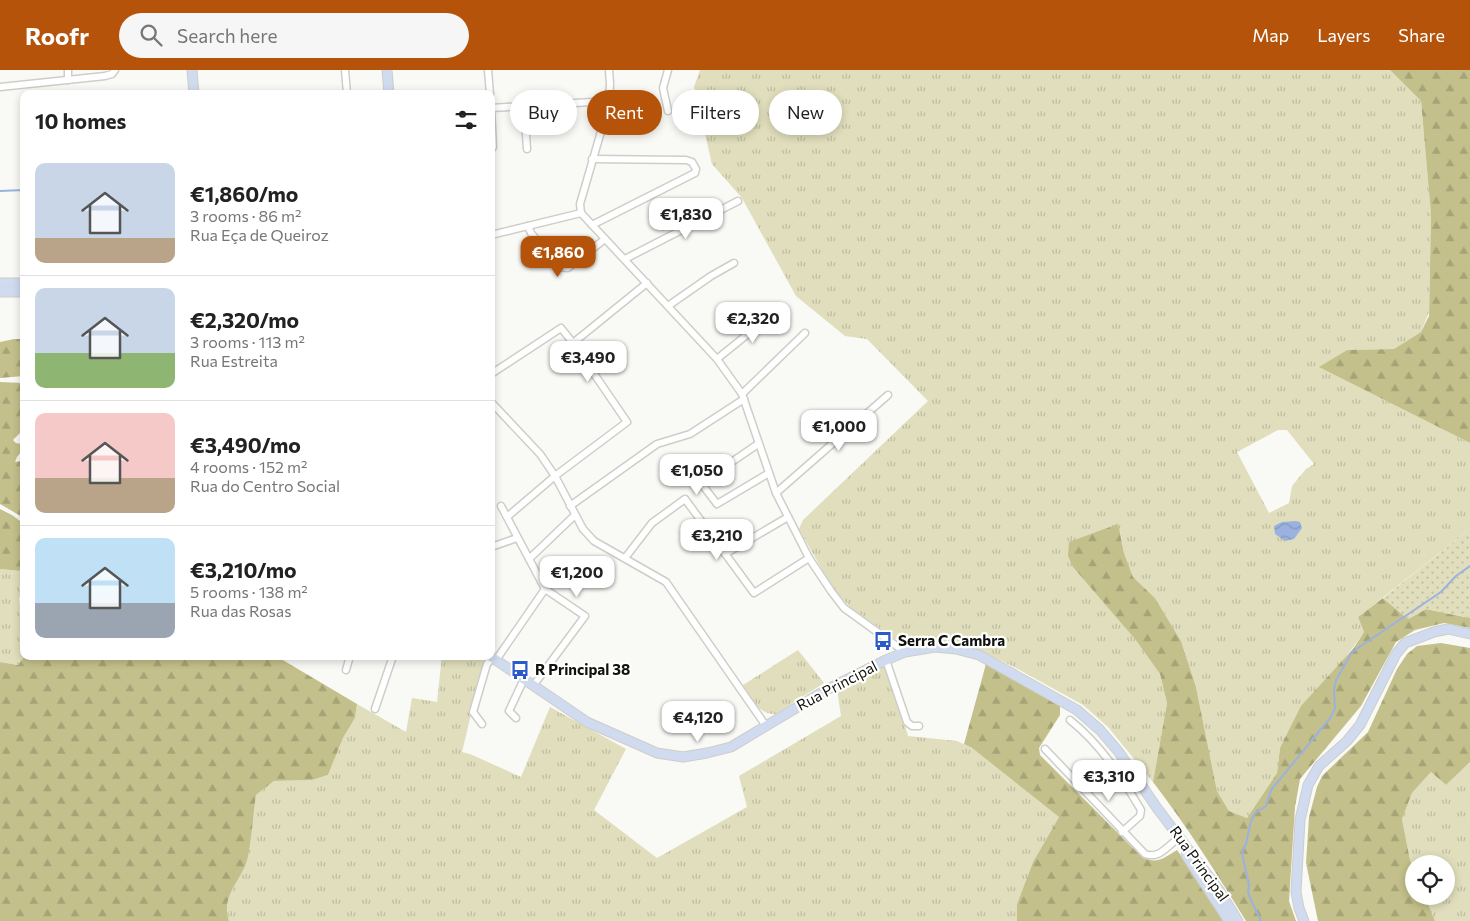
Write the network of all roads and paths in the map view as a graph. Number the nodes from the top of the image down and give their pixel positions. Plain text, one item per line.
1 (68, 70) edge
2 (115, 70) edge
3 (192, 70) edge
4 (345, 70) edge
5 (387, 70) edge
6 (488, 70) edge
7 (609, 70) edge
8 (668, 70) edge
9 (68, 80) junction
10 (0, 87) edge
11 (194, 90) edge
12 (347, 90) edge
13 (390, 90) edge
14 (490, 90) edge
15 (610, 90) edge
16 (510, 106) edge
17 (495, 107) edge
18 (668, 111) dead end
19 (526, 135) edge
20 (599, 135) edge
21 (527, 148) dead end
22 (592, 159) junction
23 (738, 202) dead end
24 (581, 213) junction
25 (592, 225) junction
26 (528, 226) junction
27 (495, 233) edge
28 (605, 239) junction
29 (625, 259) junction
30 (734, 263) dead end
31 (20, 282) edge
32 (647, 282) junction
33 (0, 283) edge
34 (0, 292) edge
35 (20, 292) edge
36 (668, 306) junction
37 (775, 312) dead end
38 (806, 333) dead end
39 (573, 343) junction
40 (717, 359) junction
41 (495, 371) edge
42 (888, 395) dead end
43 (743, 397) junction
44 (495, 406) edge
45 (758, 444) junction
46 (769, 473) junction
47 (555, 476) junction
48 (776, 493) junction
49 (501, 506) dead end
50 (570, 506) junction
51 (575, 515) junction
52 (507, 517) junction
53 (788, 517) junction
54 (517, 538) junction
55 (495, 546) edge
56 (725, 554) junction
57 (625, 558) junction
58 (809, 558) junction
59 (529, 559) junction
60 (545, 590) junction
61 (1470, 634) edge
62 (905, 652) junction
63 (495, 655) edge
64 (495, 659) edge
65 (349, 660) edge
66 (392, 660) edge
67 (491, 660) edge
68 (886, 660) junction
69 (346, 670) dead end
70 (524, 679) junction
71 (533, 686) junction
72 (375, 709) dead end
73 (516, 718) dead end
74 (1070, 720) dead end
75 (482, 724) dead end
76 (766, 726) junction
77 (919, 726) dead end
78 (1045, 749) dead end
79 (1157, 808) junction
80 (1122, 832) junction
81 (1176, 840) junction
82 (1229, 921) edge
83 (1238, 921) edge
84 (1304, 921) edge

1 - 9 street
2 - 9 street
3 - 11 street
4 - 12 street
5 - 13 street
6 - 14 street
7 - 15 street
8 - 18 street
9 - 10 street
16 - 17 street
19 - 21 street
20 - 22 street
22 - 24 street
22 - 25 street
23 - 29 street
24 - 25 street
24 - 26 street
25 - 28 street
26 - 27 street
26 - 28 street
28 - 29 street
29 - 32 street
30 - 36 street
31 - 33 street
32 - 36 street
32 - 39 street
34 - 35 street
36 - 40 street
37 - 40 street
38 - 43 street
39 - 41 street
39 - 47 street
40 - 43 street
42 - 48 street
43 - 45 street
43 - 50 street
44 - 47 street
45 - 46 street
45 - 46 street
46 - 48 street
47 - 50 street
47 - 52 street
48 - 53 street
49 - 52 street
50 - 51 street
51 - 57 street
51 - 59 street
52 - 54 street
53 - 56 street
53 - 58 street
54 - 55 street
54 - 59 street
56 - 57 street
56 - 58 street
57 - 76 street
58 - 62 street
59 - 60 street
60 - 63 street
60 - 71 street
61 - 84 street
62 - 68 street, Rua Principal
62 - 79 street, Rua Principal
64 - 70 street, Rua Principal
65 - 69 street
66 - 72 street
67 - 75 street
68 - 76 street, Rua Principal
68 - 77 street
70 - 71 street, Rua Principal
70 - 73 street
71 - 76 street, Rua Principal
74 - 80 street
78 - 80 street
79 - 81 street, Rua Principal
79 - 83 street, Rua Principal
80 - 81 street
81 - 82 street, Rua Principal

